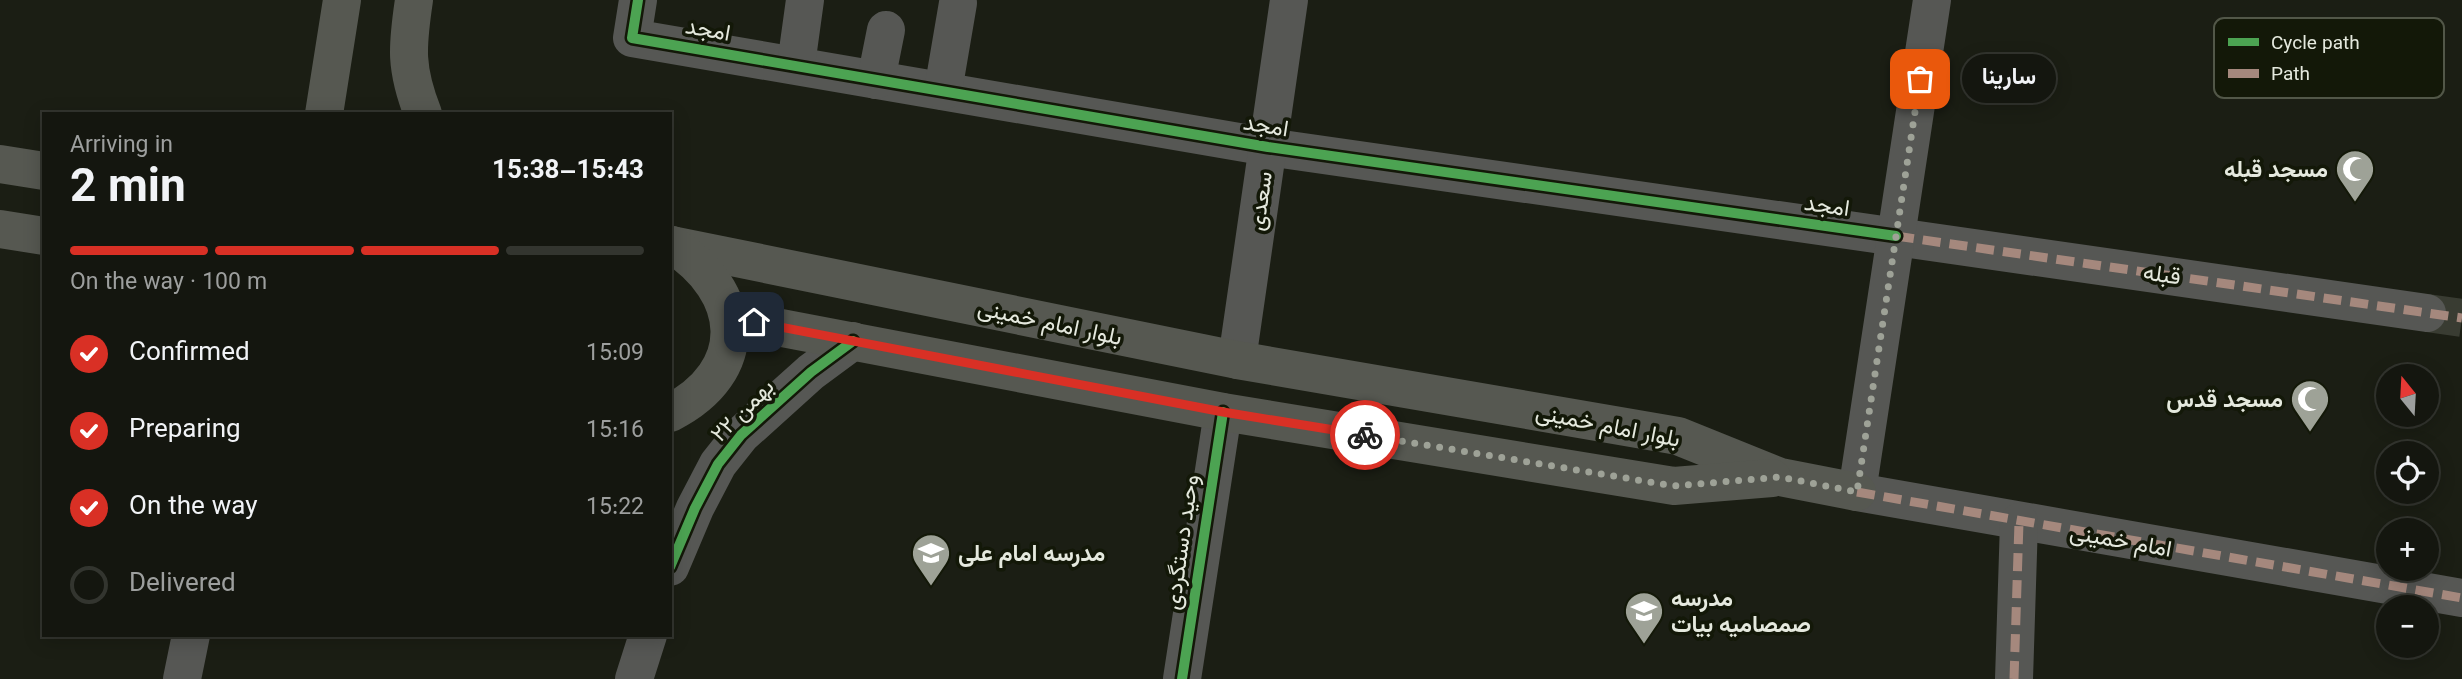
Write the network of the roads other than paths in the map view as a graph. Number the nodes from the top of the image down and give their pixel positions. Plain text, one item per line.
1 (342, 0) edge
2 (414, 0) edge
3 (638, 0) edge
4 (805, 0) edge
5 (1289, 0) edge
6 (1931, 0) edge
7 (958, 3) dead end
8 (886, 30) dead end
9 (796, 65) junction
10 (876, 79) junction
11 (943, 91) junction
12 (324, 112) edge
13 (422, 112) edge
14 (1268, 147) junction
15 (0, 164) edge
16 (42, 171) edge
17 (0, 229) edge
18 (42, 236) edge
19 (1896, 236) junction
20 (672, 245) edge
21 (672, 246) edge
22 (2427, 313) tunnel mouth
23 (729, 318) junction
24 (853, 341) junction
25 (1237, 360) junction
26 (672, 412) edge
27 (1223, 412) junction
28 (1780, 477) junction
29 (1857, 492) junction
30 (2019, 522) junction
31 (672, 563) edge
32 (2462, 598) edge
33 (191, 637) edge
34 (646, 637) edge
35 (182, 679) edge
36 (634, 679) edge
37 (1182, 679) edge
38 (2014, 679) edge

1 - 12 main road
2 - 13 main road
3 - 9 street, امجد
4 - 9 street
5 - 14 street, سعدی
6 - 19 street
7 - 11 street
8 - 10 street
9 - 10 street, امجد
10 - 11 street, امجد
11 - 14 street, امجد
14 - 19 street, امجد
14 - 25 street, سعدی
15 - 16 main road
17 - 18 main road
19 - 22 street, قبله
19 - 29 street
20 - 25 main road, بلوار امام خمینی
21 - 23 main road
23 - 24 main road, بلوار امام خمینی
23 - 26 main road
24 - 27 main road, بلوار امام خمینی
24 - 31 street, ۲۲ بهمن
25 - 28 main road, بلوار امام خمینی
27 - 28 main road, بلوار امام خمینی
27 - 37 street, وحید دستگردی
28 - 29 main road, امام خمینی
29 - 30 street, امام خمینی
30 - 32 street, امام خمینی
30 - 38 street
33 - 35 street
34 - 36 street

